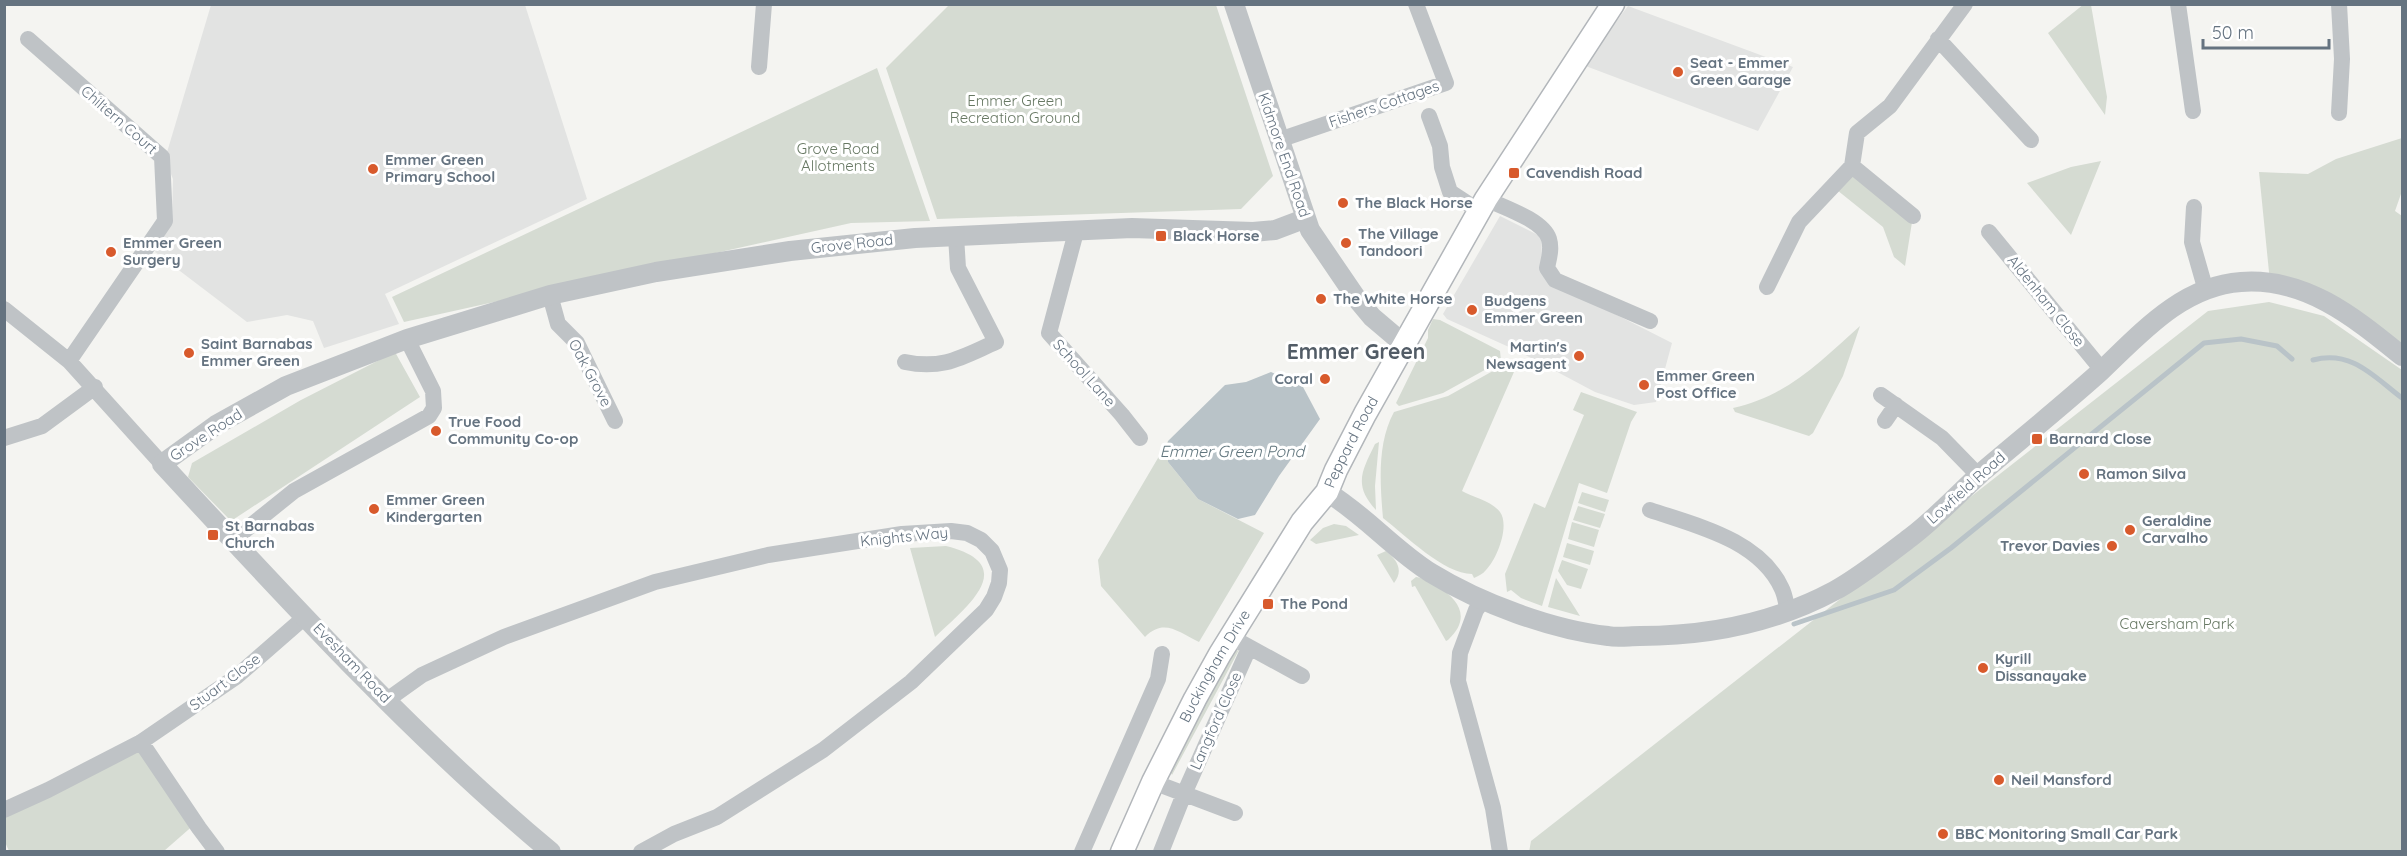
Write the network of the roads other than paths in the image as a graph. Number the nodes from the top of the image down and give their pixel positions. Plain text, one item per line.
1 (764, 4) edge
2 (1234, 4) edge
3 (1416, 4) edge
4 (1613, 4) edge
5 (1965, 4) edge
6 (2178, 4) edge
7 (2339, 4) edge
8 (28, 39) dead end
9 (1938, 39) junction
10 (759, 68) dead end
11 (2193, 111) dead end
12 (2339, 113) dead end
13 (1429, 116) dead end
14 (1279, 140) junction
15 (2031, 140) dead end
16 (1852, 166) junction
17 (1483, 205) junction
18 (2194, 207) dead end
19 (1913, 216) dead end
20 (1304, 219) junction
21 (1076, 231) junction
22 (1989, 232) dead end
23 (956, 236) junction
24 (1767, 287) dead end
25 (2206, 291) junction
26 (550, 295) junction
27 (4, 309) edge
28 (1650, 321) dead end
29 (407, 339) junction
30 (1406, 345) junction
31 (2403, 356) edge
32 (69, 361) junction
33 (905, 362) dead end
34 (2102, 370) junction
35 (95, 387) junction
36 (1881, 395) dead end
37 (1896, 405) junction
38 (1885, 420) dead end
39 (615, 421) dead end
40 (4, 438) edge
41 (1140, 438) dead end
42 (162, 464) junction
43 (1979, 476) junction
44 (1327, 492) junction
45 (1650, 510) dead end
46 (233, 540) junction
47 (1484, 599) junction
48 (1788, 611) junction
49 (306, 616) junction
50 (1231, 635) junction
51 (1249, 648) junction
52 (1162, 654) dead end
53 (1302, 676) dead end
54 (387, 700) junction
55 (141, 742) junction
56 (1153, 783) junction
57 (1184, 794) junction
58 (4, 810) edge
59 (1235, 813) dead end
60 (218, 852) edge
61 (551, 852) edge
62 (641, 852) edge
63 (1082, 852) edge
64 (1122, 852) edge
65 (1161, 852) edge
66 (1500, 852) edge

1 - 10 street
2 - 14 street, Kidmore End Road
3 - 14 street, Fishers Cottages
4 - 17 main road, Peppard Road
5 - 9 street
6 - 11 street
7 - 12 street
8 - 32 street, Chiltern Court
9 - 15 street
9 - 16 street
13 - 17 street
14 - 20 street, Kidmore End Road
16 - 19 street
16 - 24 street
17 - 28 street
17 - 30 main road, Peppard Road
18 - 25 street
20 - 21 street, Grove Road
20 - 30 street, Kidmore End Road
21 - 23 street, Grove Road
21 - 41 street, School Lane
22 - 34 street, Aldenham Close
23 - 26 street, Grove Road
23 - 33 street
25 - 31 street, Lowfield Road
25 - 34 street, Lowfield Road
26 - 29 street, Grove Road
26 - 39 street, Oak Grove
27 - 32 street, Grove Road
29 - 42 street, Grove Road
29 - 46 street
30 - 44 main road, Peppard Road
32 - 35 street, Grove Road
34 - 43 street, Lowfield Road
35 - 40 street
35 - 42 street, Grove Road
36 - 37 street
37 - 38 street
37 - 43 street
42 - 46 street, Evesham Road
43 - 48 street, Lowfield Road
44 - 47 street, Peppard Road
44 - 50 main road, Buckingham Drive
45 - 48 street
46 - 49 street, Evesham Road
47 - 48 street, Lowfield Road
47 - 66 street
49 - 54 street, Evesham Road
49 - 55 street, Stuart Close
50 - 51 street
50 - 56 main road, Buckingham Drive
51 - 53 street
51 - 57 street, Langford Close
52 - 63 street
54 - 61 street, Evesham Road
54 - 62 street, Knights Way
55 - 58 street, Stuart Close
55 - 60 street
56 - 57 street
56 - 64 main road, Buckingham Drive
57 - 59 street
57 - 65 street, Langford Close

